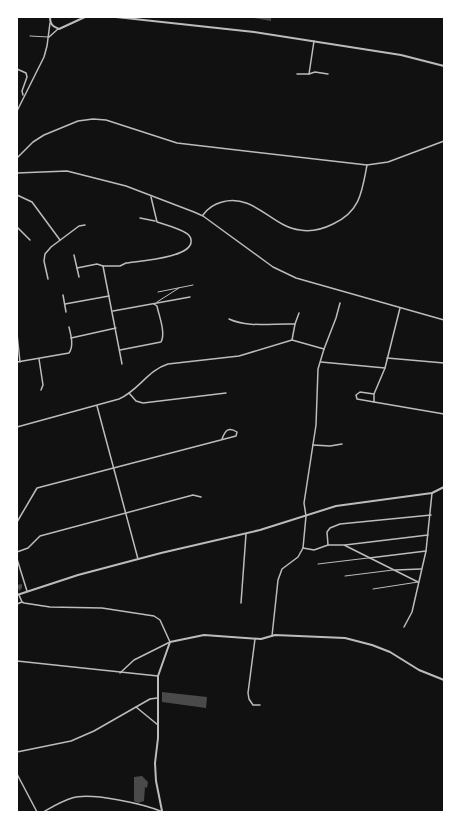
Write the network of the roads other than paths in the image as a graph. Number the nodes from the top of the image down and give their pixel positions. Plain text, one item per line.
1 (50, 17) edge
2 (85, 17) edge
3 (116, 17) edge
4 (50, 23) junction
5 (59, 29) junction
6 (30, 36) dead end
7 (49, 37) junction
8 (314, 41) junction
9 (444, 66) edge
10 (17, 69) edge
11 (297, 74) dead end
12 (309, 74) junction
13 (328, 74) dead end
14 (23, 95) junction
15 (17, 111) edge
16 (444, 141) edge
17 (17, 158) edge
18 (368, 165) junction
19 (17, 173) edge
20 (17, 195) edge
21 (151, 197) junction
22 (203, 216) junction
23 (140, 218) dead end
24 (156, 221) junction
25 (85, 225) dead end
26 (17, 227) edge
27 (30, 240) dead end
28 (60, 240) junction
29 (74, 255) dead end
30 (103, 266) junction
31 (77, 268) junction
32 (79, 277) dead end
33 (48, 279) dead end
34 (193, 285) dead end
35 (180, 288) junction
36 (158, 292) dead end
37 (62, 295) dead end
38 (109, 296) junction
39 (190, 297) dead end
40 (157, 302) junction
41 (340, 303) dead end
42 (66, 304) junction
43 (154, 304) junction
44 (400, 308) junction
45 (113, 311) junction
46 (66, 312) dead end
47 (299, 313) dead end
48 (229, 318) dead end
49 (444, 320) edge
50 (295, 324) junction
51 (68, 328) dead end
52 (116, 328) junction
53 (17, 334) edge
54 (71, 338) junction
55 (292, 340) junction
56 (324, 349) junction
57 (120, 350) junction
58 (387, 358) junction
59 (39, 359) junction
60 (17, 362) edge
61 (20, 362) junction
62 (321, 362) junction
63 (444, 363) edge
64 (122, 364) dead end
65 (386, 368) junction
66 (41, 390) dead end
67 (130, 393) junction
68 (226, 393) dead end
69 (374, 394) junction
70 (374, 402) junction
71 (97, 405) junction
72 (444, 414) edge
73 (17, 427) edge
74 (222, 439) junction
75 (342, 444) dead end
76 (313, 445) junction
77 (114, 467) junction
78 (444, 487) edge
79 (432, 493) junction
80 (201, 498) dead end
81 (126, 513) junction
82 (431, 515) junction
83 (306, 516) junction
84 (17, 522) edge
85 (246, 534) junction
86 (428, 535) junction
87 (328, 545) junction
88 (344, 545) junction
89 (303, 548) junction
90 (426, 551) junction
91 (17, 552) edge
92 (138, 558) junction
93 (369, 558) junction
94 (17, 559) edge
95 (318, 564) dead end
96 (422, 569) junction
97 (393, 570) junction
98 (346, 576) dead end
99 (418, 582) junction
100 (373, 589) dead end
101 (27, 591) junction
102 (18, 595) edge
103 (22, 602) junction
104 (241, 603) dead end
105 (17, 604) edge
106 (404, 627) dead end
107 (272, 636) junction
108 (255, 639) junction
109 (170, 642) junction
110 (17, 661) edge
111 (120, 673) junction
112 (158, 676) junction
113 (444, 680) edge
114 (157, 698) junction
115 (260, 705) dead end
116 (136, 707) junction
117 (158, 726) junction
118 (17, 752) edge
119 (17, 774) edge
120 (37, 812) edge
121 (44, 812) edge
122 (163, 812) edge

1 - 4 street
2 - 5 street
3 - 8 street
4 - 5 street
4 - 7 street
5 - 7 street
6 - 7 lane
7 - 14 street
8 - 9 street
8 - 12 street
10 - 14 street
11 - 12 street
12 - 13 street
14 - 15 street
16 - 18 street
17 - 18 street
18 - 22 street
19 - 21 street
20 - 28 street
21 - 22 street
21 - 24 street
22 - 44 street
23 - 24 street
24 - 30 street
25 - 28 street
26 - 27 street
28 - 33 street
29 - 31 street
30 - 31 street
30 - 38 street
31 - 32 street
34 - 35 lane
35 - 36 lane
35 - 40 lane
37 - 42 street
38 - 42 street
38 - 45 street
39 - 40 street
40 - 43 street
41 - 56 street
42 - 46 street
43 - 45 street
43 - 57 street
44 - 49 street
44 - 58 street
45 - 52 street
47 - 50 street
48 - 50 street
50 - 55 street
51 - 54 street
52 - 54 street
52 - 57 street
53 - 61 street
54 - 59 street
55 - 56 street
55 - 67 street
56 - 62 street
57 - 64 street
58 - 63 street
58 - 65 street
59 - 61 street
59 - 66 street
60 - 61 street
62 - 65 street
62 - 76 street
65 - 69 street
67 - 68 street
67 - 71 street
69 - 70 street
69 - 70 street
70 - 72 street
71 - 73 street
71 - 77 street
74 - 74 street
74 - 77 street
75 - 76 street
76 - 83 street
77 - 81 street
77 - 84 street
78 - 79 street
79 - 82 street
79 - 83 street
80 - 81 street
81 - 91 street
81 - 92 street
82 - 86 street
82 - 87 street
83 - 85 street
83 - 89 street
85 - 92 street
85 - 104 street
86 - 88 street
86 - 90 street
87 - 88 street
87 - 89 street
88 - 93 street
89 - 107 street
90 - 93 street
90 - 96 street
92 - 101 street
93 - 95 lane
93 - 97 street
94 - 101 street
96 - 97 street
96 - 99 street
97 - 98 lane
97 - 99 street
99 - 100 lane
99 - 106 street
101 - 102 street
102 - 103 street
103 - 105 street
103 - 109 street
107 - 108 street
107 - 113 street
108 - 109 street
108 - 115 street
109 - 111 street
109 - 112 street
110 - 111 street
111 - 112 street
112 - 114 street
114 - 116 street
114 - 117 street
116 - 117 street
116 - 118 street
117 - 122 street
119 - 120 street
121 - 122 street

